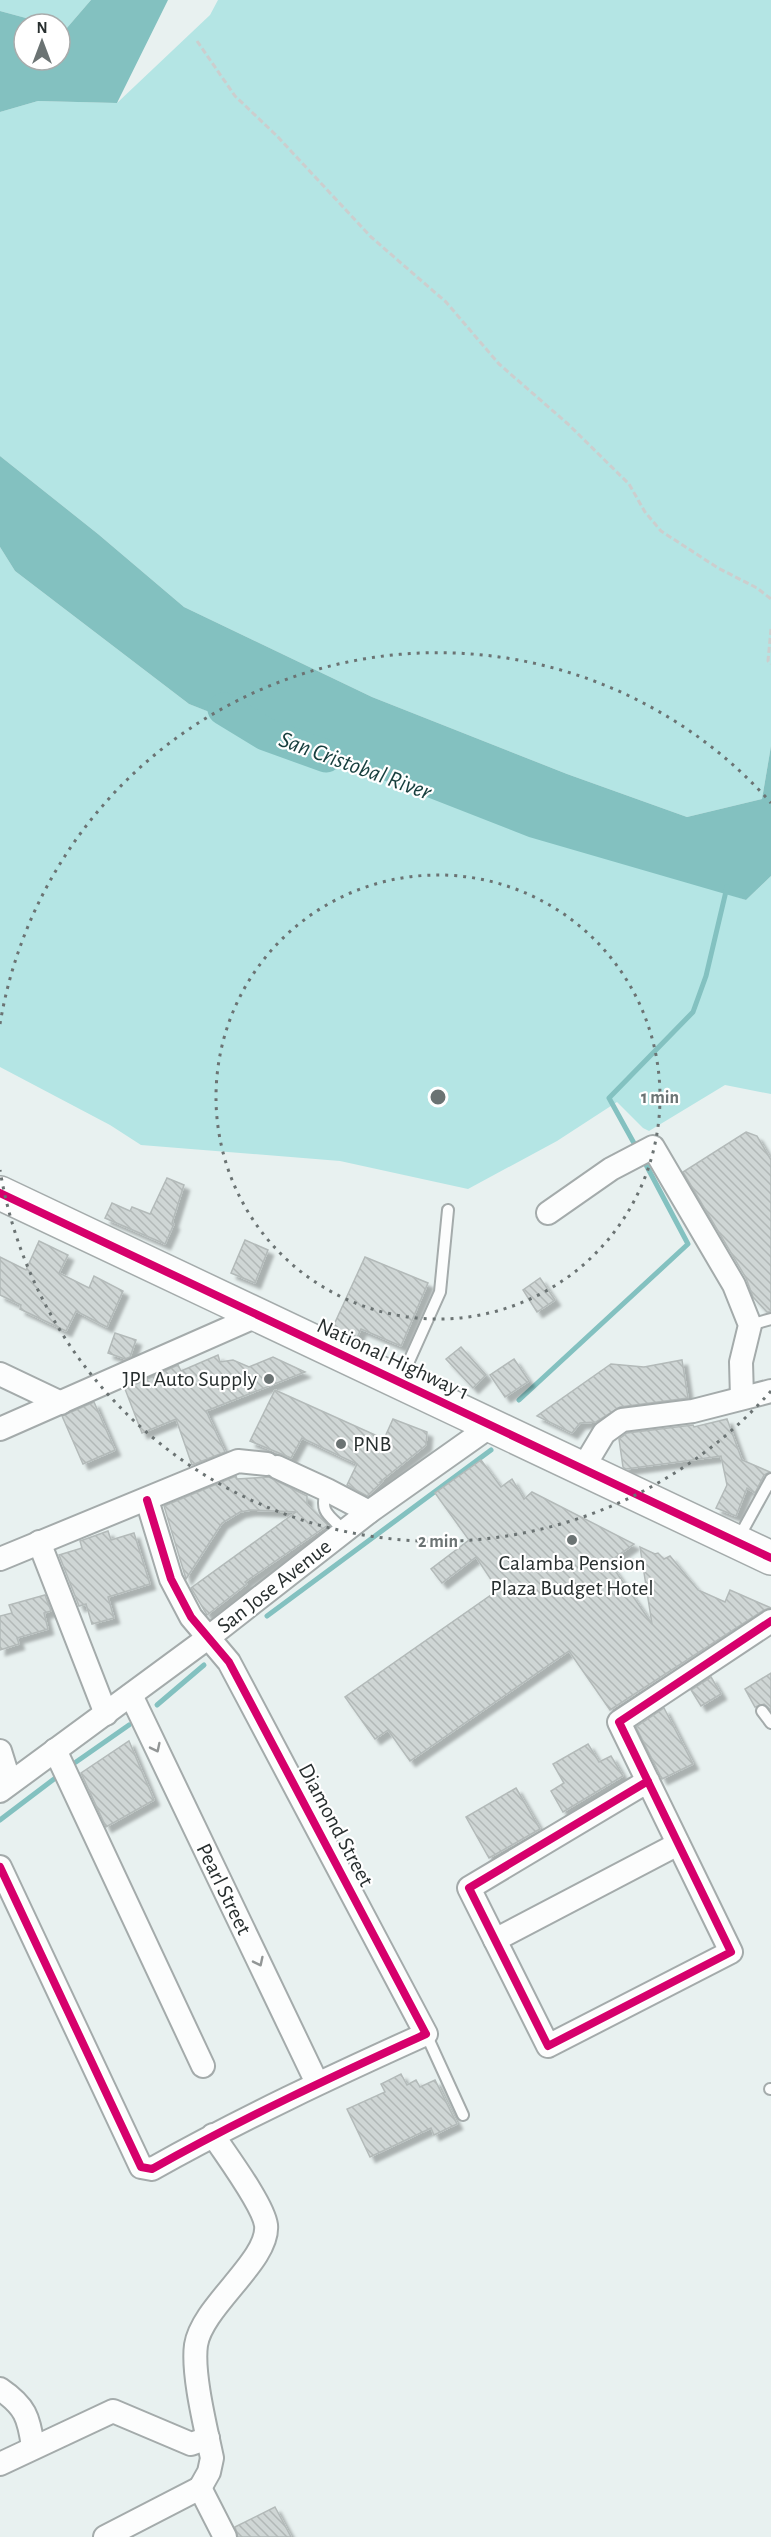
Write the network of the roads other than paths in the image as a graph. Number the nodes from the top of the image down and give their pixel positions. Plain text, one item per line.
1 (0, 1193) edge
2 (448, 1210) dead end
3 (548, 1213) dead end
4 (259, 1315) junction
5 (761, 1322) edge
6 (0, 1374) edge
7 (400, 1382) junction
8 (771, 1391) edge
9 (742, 1398) junction
10 (60, 1403) junction
11 (492, 1425) junction
12 (0, 1430) edge
13 (583, 1468) junction
14 (771, 1479) edge
15 (327, 1490) junction
16 (147, 1500) junction
17 (369, 1512) junction
18 (345, 1531) junction
19 (736, 1541) junction
20 (39, 1542) junction
21 (771, 1558) edge
22 (0, 1559) edge
23 (771, 1621) edge
24 (209, 1637) junction
25 (131, 1695) junction
26 (762, 1711) dead end
27 (106, 1714) junction
28 (771, 1724) edge
29 (54, 1750) junction
30 (0, 1751) edge
31 (648, 1781) junction
32 (5, 1787) edge
33 (678, 1844) junction
34 (0, 1868) edge
35 (495, 1940) junction
36 (426, 2034) junction
37 (203, 2066) dead end
38 (318, 2083) junction
39 (463, 2115) dead end
40 (213, 2134) junction
41 (0, 2389) edge
42 (208, 2438) junction
43 (33, 2446) junction
44 (0, 2464) edge
45 (200, 2488) junction
46 (105, 2537) edge
47 (225, 2537) edge

1 - 4 highway, National Highway 1
2 - 7 lane
3 - 5 street
4 - 7 highway, National Highway 1
4 - 10 street
5 - 9 street
6 - 10 street
7 - 11 highway, National Highway 1
8 - 9 street
9 - 13 street
10 - 12 street
11 - 13 highway, National Highway 1
11 - 17 street, San Jose Avenue
13 - 19 highway, National Highway 1
14 - 19 lane
15 - 16 street
15 - 17 street
15 - 18 lane
16 - 20 street
16 - 24 street, Diamond Street
17 - 18 street, San Jose Avenue
18 - 24 street, San Jose Avenue
19 - 21 highway, National Highway 1
20 - 22 street
20 - 27 street
23 - 31 street
24 - 25 street, San Jose Avenue
24 - 36 street, Diamond Street
25 - 27 street, San Jose Avenue
25 -> 38 street, Pearl Street
26 - 28 lane
27 - 29 street, San Jose Avenue
29 - 32 street, San Jose Avenue
29 - 37 street
30 - 32 street
31 - 33 street
31 - 35 street
33 - 35 street
33 - 35 street
34 - 40 street
36 - 38 street
36 - 39 lane
38 - 40 street
40 - 42 street
41 - 43 street
42 - 43 street
42 - 45 street
43 - 44 street
45 - 46 street
45 - 47 street

